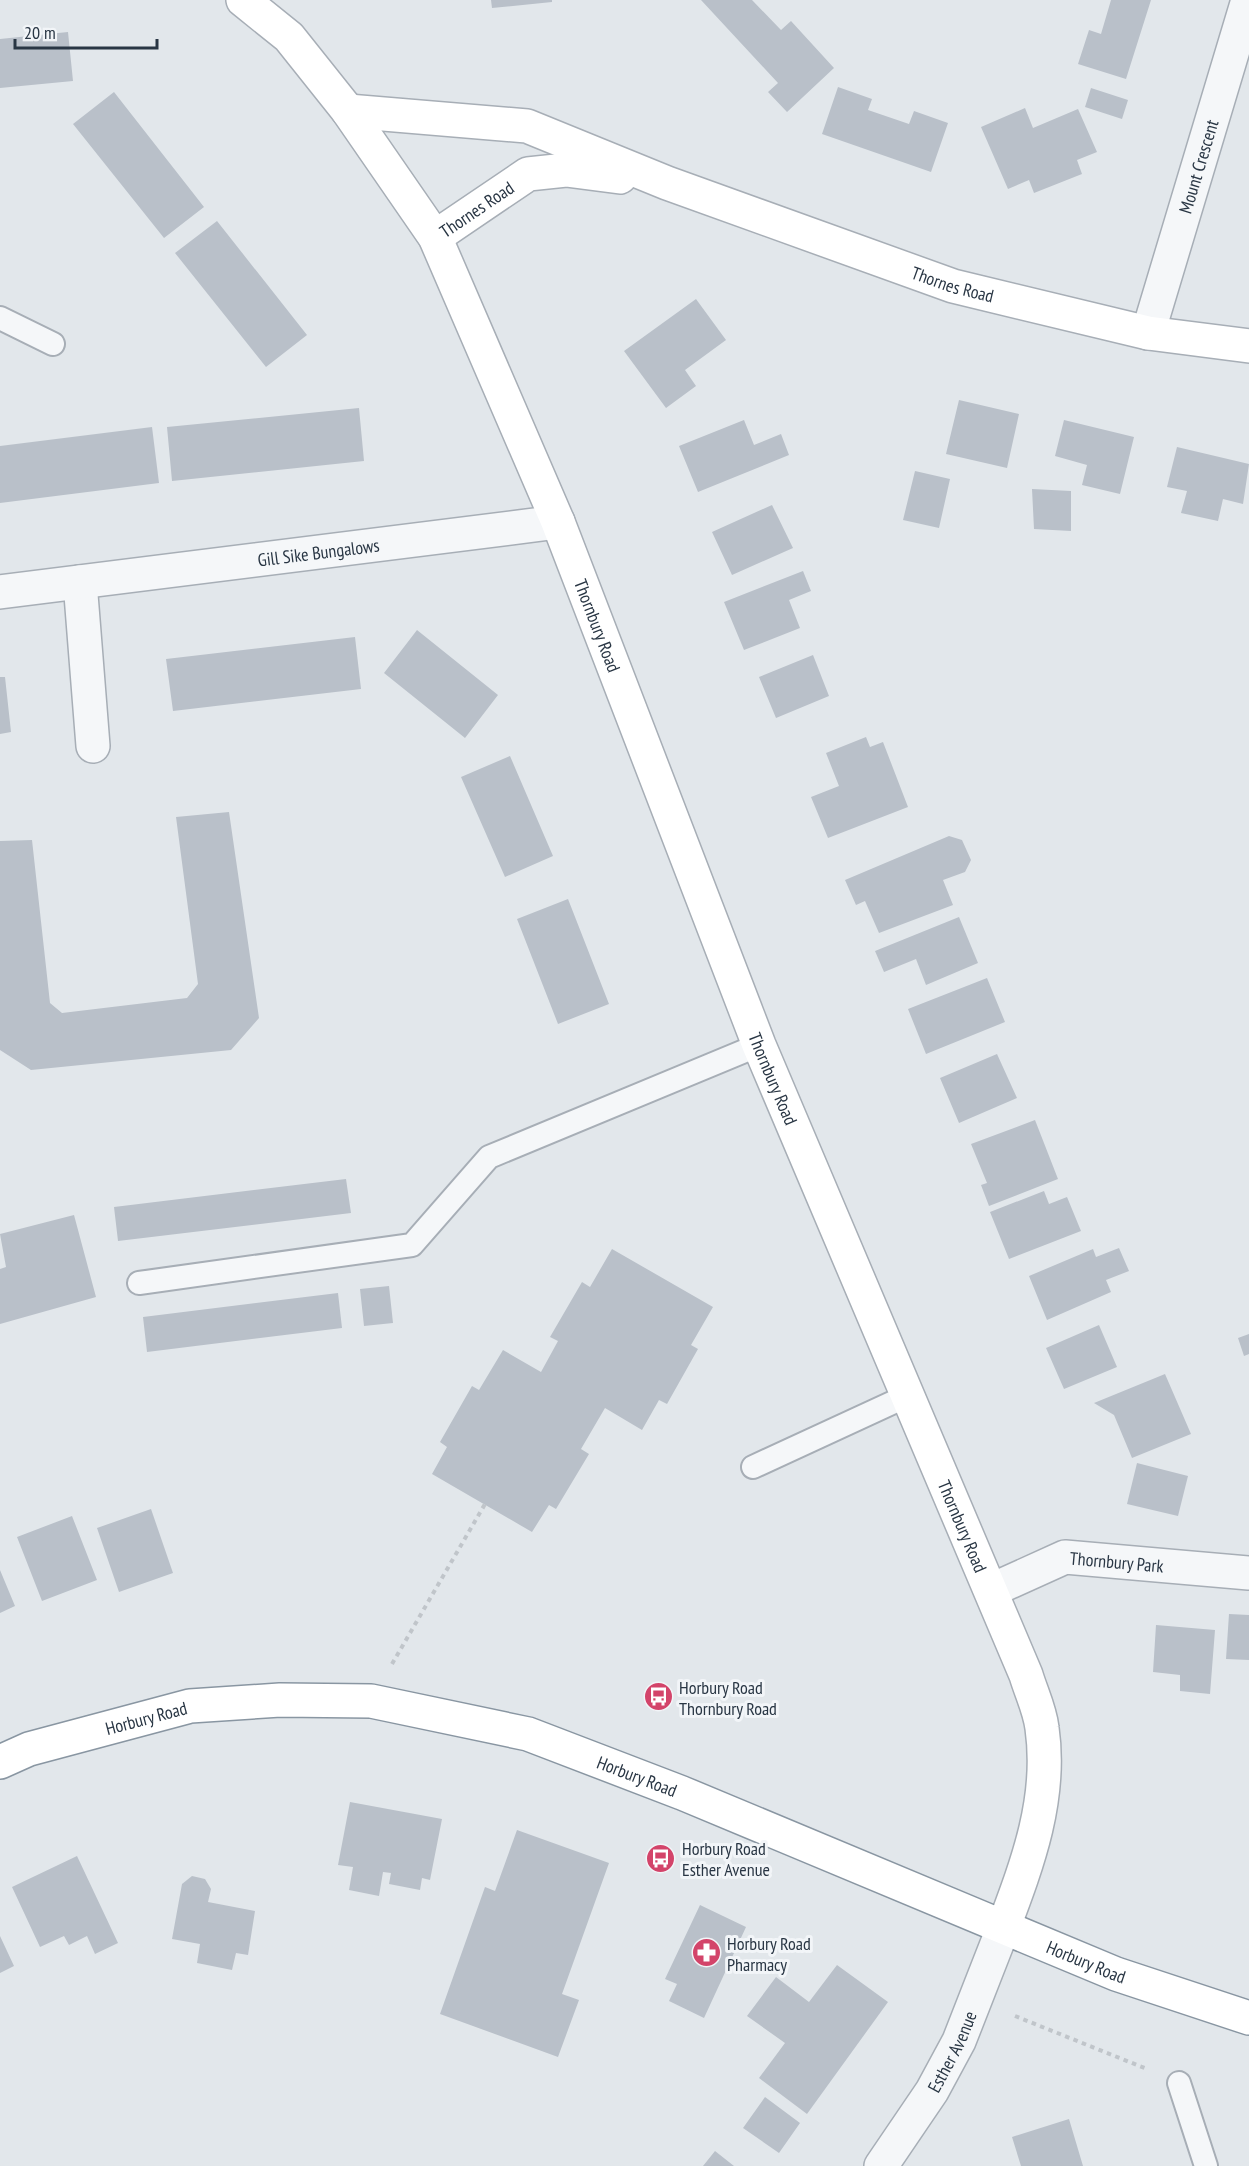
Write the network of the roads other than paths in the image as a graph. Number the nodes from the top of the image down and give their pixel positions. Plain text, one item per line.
1 (243, 0) edge
2 (1248, 0) edge
3 (348, 111) junction
4 (667, 183) junction
5 (435, 237) junction
6 (0, 318) edge
7 (1148, 333) junction
8 (53, 344) dead end
9 (1249, 346) edge
10 (558, 522) junction
11 (80, 582) junction
12 (0, 592) edge
13 (93, 746) dead end
14 (759, 1045) junction
15 (139, 1283) dead end
16 (909, 1395) junction
17 (753, 1467) dead end
18 (1249, 1573) edge
19 (992, 1590) junction
20 (0, 1762) edge
21 (1004, 1926) junction
22 (1249, 2018) edge
23 (1179, 2083) road end
24 (880, 2166) edge
25 (1206, 2166) edge

1 - 3 main road, Thornes Road
2 - 7 street, Mount Crescent
3 - 4 main road, Thornes Road
3 - 5 main road, Thornes Road
4 - 5 main road, Thornes Road
4 - 7 main road, Thornes Road
5 - 10 main road, Thornbury Road
6 - 8 lane
7 - 9 main road, Thornes Road
10 - 11 street, Gill Sike Bungalows
10 - 14 main road, Thornbury Road
11 - 12 street, Gill Sike Bungalows
11 - 13 street
14 - 15 lane
14 - 16 main road, Thornbury Road
16 - 17 lane
16 - 19 main road, Thornbury Road
18 - 19 street, Thornbury Park
19 - 21 main road, Thornbury Road
20 - 21 main road, Horbury Road
21 - 22 main road, Horbury Road
21 - 24 street, Esther Avenue
23 - 25 lane

